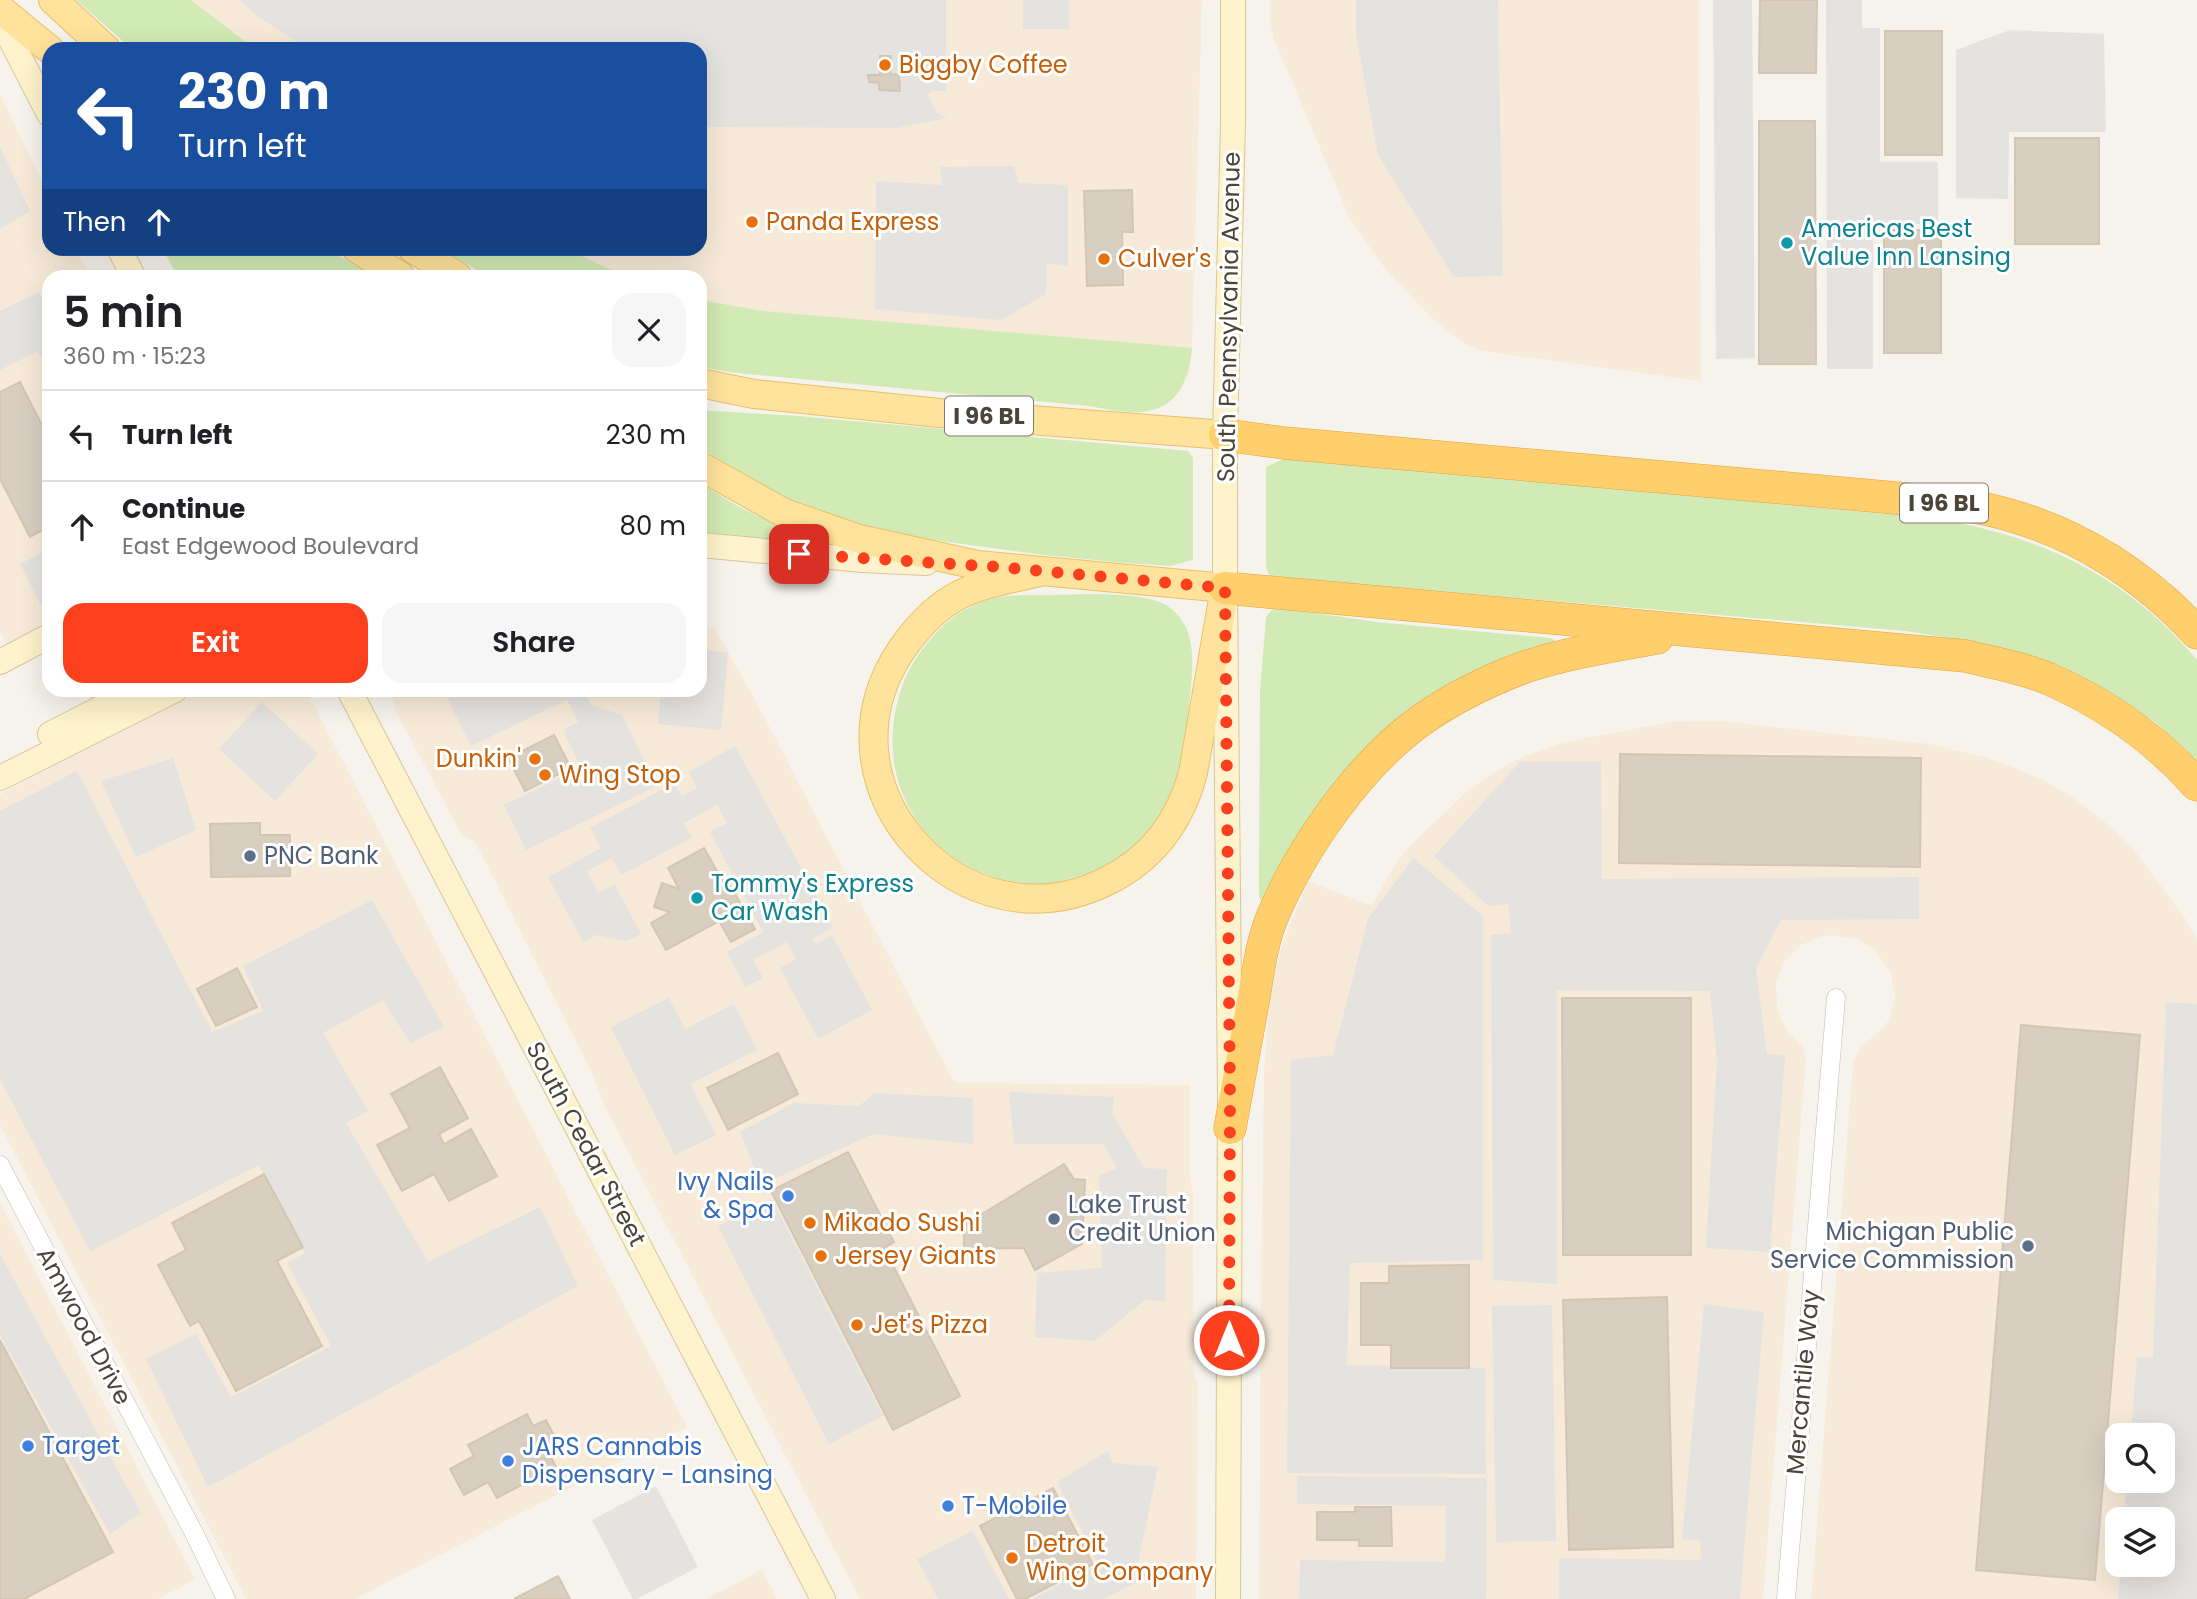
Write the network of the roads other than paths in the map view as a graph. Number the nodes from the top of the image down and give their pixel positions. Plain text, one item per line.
1 (54, 0) edge
2 (1233, 0) edge
3 (0, 9) edge
4 (0, 19) edge
5 (99, 42) edge
6 (42, 43) edge
7 (42, 100) edge
8 (369, 256) edge
9 (425, 256) edge
10 (391, 270) edge
11 (447, 270) edge
12 (707, 384) edge
13 (754, 394) junction
14 (707, 395) edge
15 (1225, 435) junction
16 (707, 470) edge
17 (707, 546) edge
18 (977, 565) junction
19 (1043, 571) junction
20 (1225, 588) junction
21 (1697, 630) junction
22 (2197, 633) edge
23 (42, 640) edge
24 (0, 662) edge
25 (122, 697) edge
26 (161, 697) edge
27 (353, 697) edge
28 (0, 760) edge
29 (0, 778) edge
30 (2197, 785) edge
31 (1836, 998) dead end
32 (1230, 1128) junction
33 (0, 1166) edge
34 (226, 1599) edge
35 (823, 1599) edge
36 (1228, 1599) edge
37 (1786, 1599) edge

1 - 5 main road
2 - 15 main road, South Pennsylvania Avenue
3 - 6 main road
4 - 7 main road
8 - 10 main road
9 - 11 main road
12 - 13 main road, I 96 BL
13 - 14 main road
13 - 15 main road, I 96 BL
15 - 20 main road, South Pennsylvania Avenue
15 - 22 highway, I 96 BL
16 - 18 main road
17 - 18 main road
18 - 19 main road
19 - 20 main road
19 - 20 main road
20 - 21 highway
20 - 32 main road, South Pennsylvania Avenue
21 - 30 highway
21 - 32 highway
23 - 24 main road
25 - 28 main road
26 - 29 main road
27 - 35 main road, South Cedar Street
31 - 37 street, Mercantile Way
32 - 36 main road, South Pennsylvania Avenue
33 - 34 street, Amwood Drive

